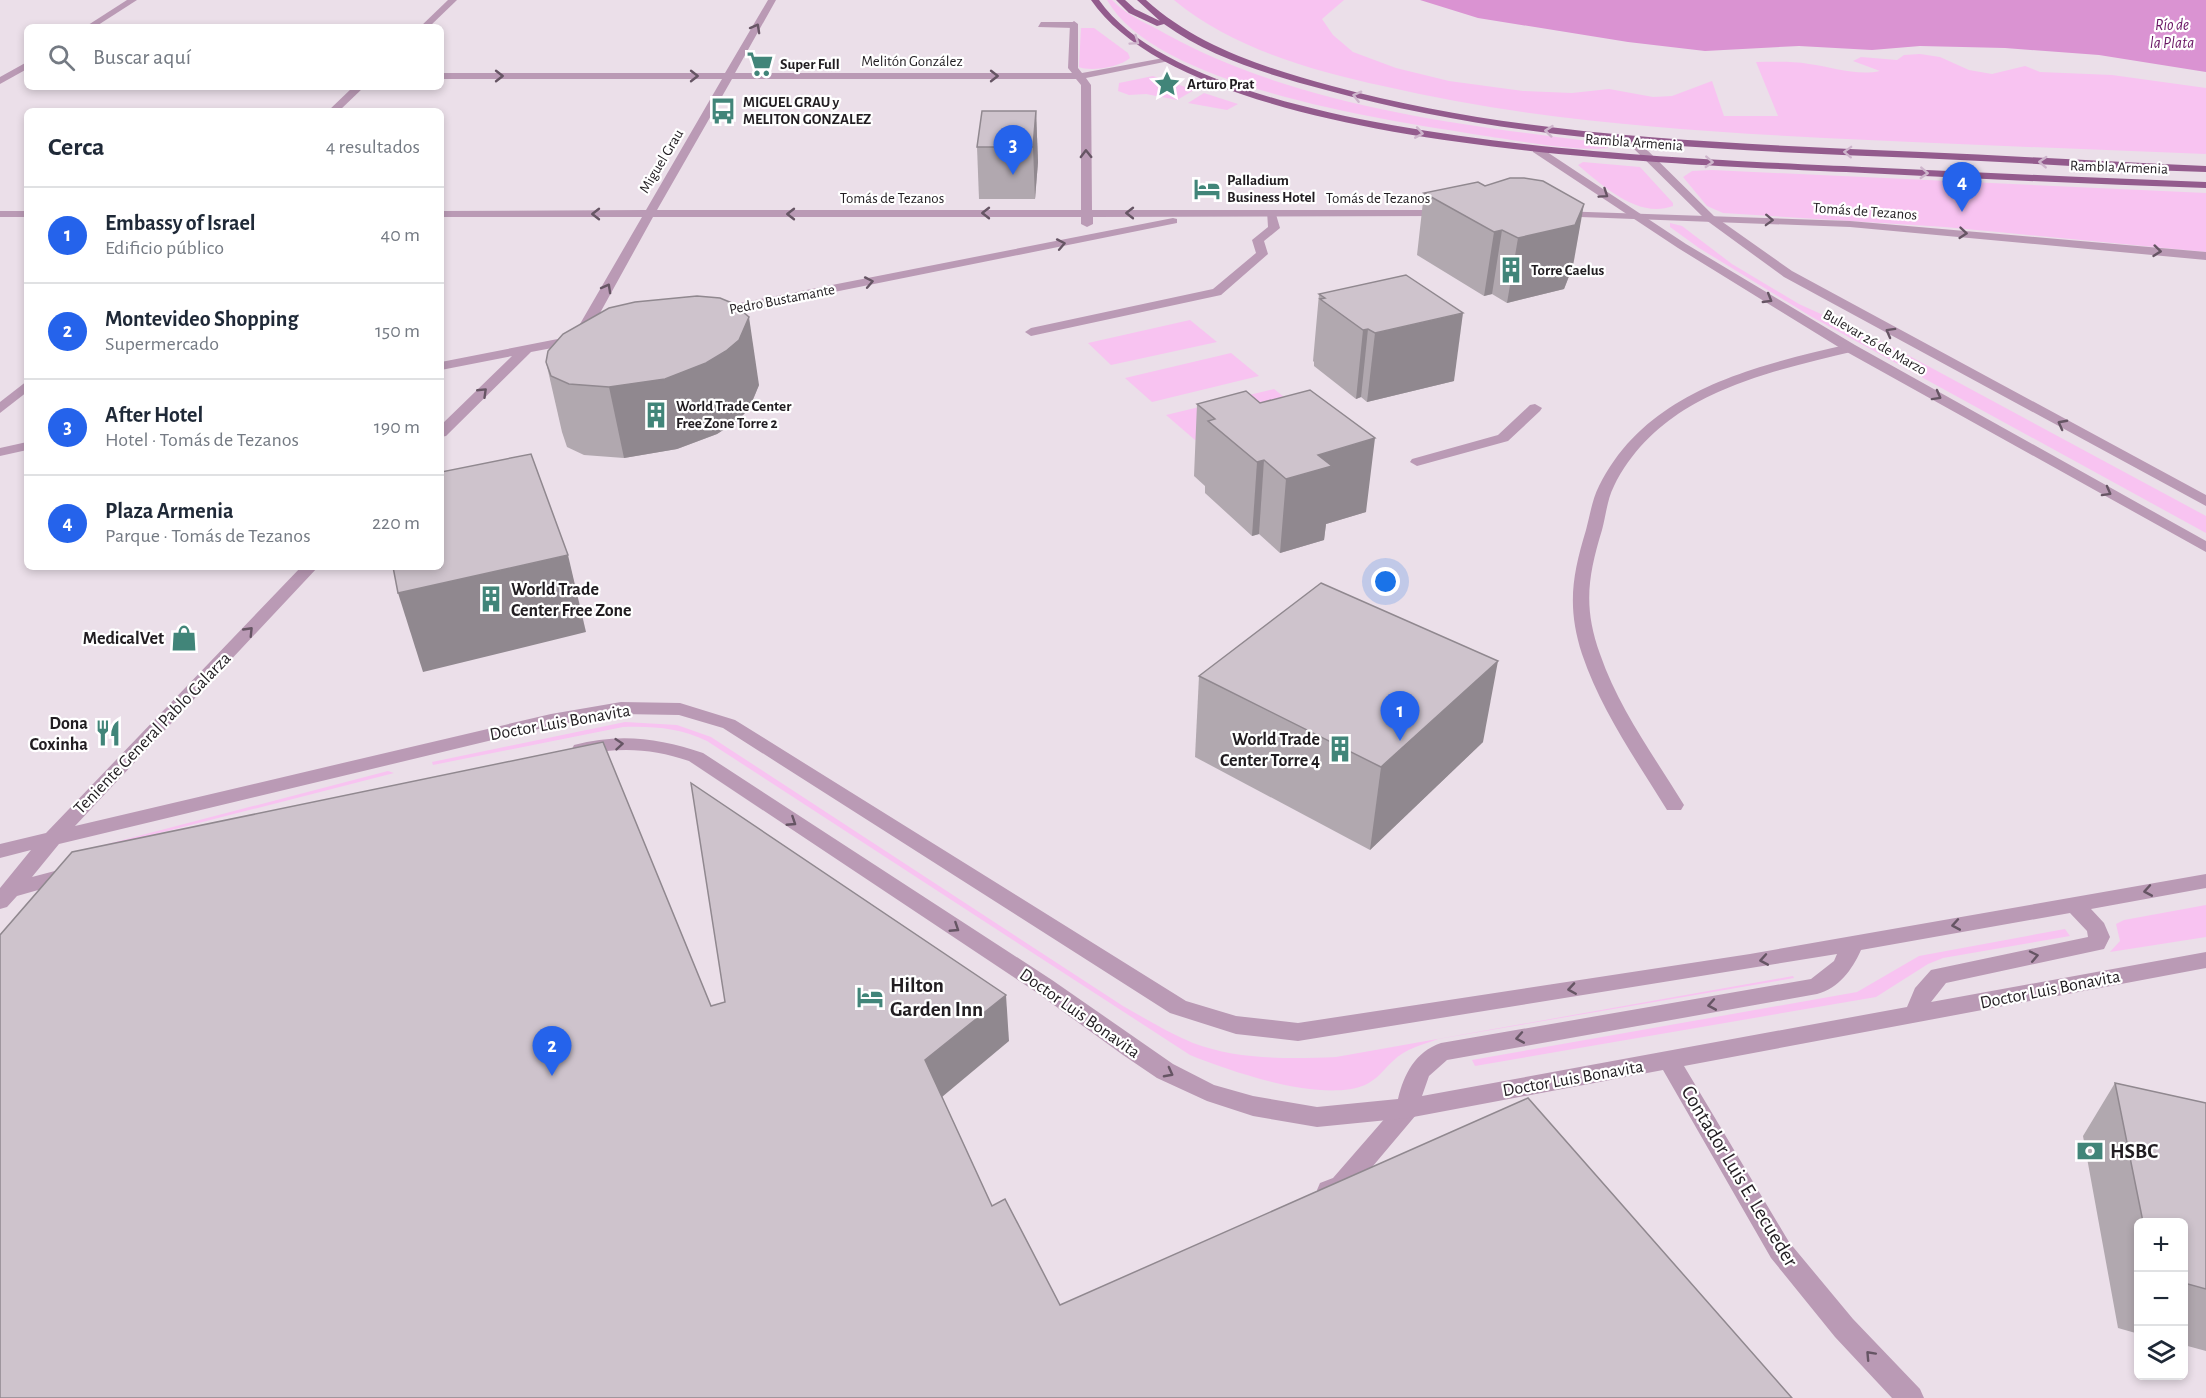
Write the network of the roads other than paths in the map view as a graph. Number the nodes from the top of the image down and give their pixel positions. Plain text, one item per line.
1 (133, 0) edge
2 (453, 0) edge
3 (772, 0) edge
4 (1095, 0) edge
5 (1120, 0) edge
6 (1141, 0) edge
7 (94, 24) edge
8 (427, 24) edge
9 (1041, 25) dead end
10 (1197, 39) junction
11 (1166, 59) junction
12 (24, 66) edge
13 (5, 76) edge
14 (24, 76) edge
15 (444, 76) edge
16 (730, 76) junction
17 (1082, 76) junction
18 (0, 81) edge
19 (356, 90) edge
20 (336, 108) edge
21 (1630, 139) junction
22 (1537, 150) junction
23 (1650, 159) junction
24 (2206, 169) edge
25 (2206, 185) edge
26 (1087, 213) junction
27 (1210, 213) junction
28 (1271, 213) junction
29 (1456, 213) edge
30 (0, 214) edge
31 (24, 214) edge
32 (444, 214) edge
33 (647, 214) junction
34 (1549, 214) edge
35 (1635, 215) junction
36 (1710, 218) junction
37 (1088, 239) junction
38 (2206, 256) edge
39 (706, 314) edge
40 (1031, 332) dead end
41 (1850, 348) junction
42 (527, 349) junction
43 (444, 365) edge
44 (24, 388) edge
45 (1535, 408) dead end
46 (0, 409) edge
47 (444, 430) edge
48 (24, 447) edge
49 (0, 452) edge
50 (1417, 462) dead end
51 (2206, 501) edge
52 (2206, 547) edge
53 (307, 570) edge
54 (556, 755) edge
55 (1674, 805) dead end
56 (50, 841) junction
57 (0, 851) edge
58 (89, 868) edge
59 (2206, 881) edge
60 (5, 896) edge
61 (2074, 904) junction
62 (1853, 944) junction
63 (2206, 960) edge
64 (1916, 1014) junction
65 (1669, 1060) junction
66 (1408, 1108) junction
67 (1310, 1198) edge
68 (1910, 1398) edge

1 - 7 street
2 - 8 street
16 -> 3 street, Miguel Grau
4 -> 11 main road, Rambla Armenia
5 - 10 main road
6 - 10 main road, Rambla Armenia
9 - 17 street
21 -> 10 main road, Rambla Armenia
11 - 17 street, Melitón González
11 -> 22 main road, Rambla Armenia
12 - 13 street
13 - 14 street
13 - 18 street
15 -> 16 street, Melitón González
16 -> 17 street, Melitón González
16 - 33 street, Miguel Grau
26 -> 17 street
19 - 20 street
21 - 23 street, Bulevar 26 de Marzo
24 -> 21 main road, Rambla Armenia
22 - 23 main road, Rambla Armenia
22 -> 35 street, Bulevar 26 de Marzo
23 -> 25 main road, Rambla Armenia
23 - 36 street, Bulevar 26 de Marzo
27 -> 26 street, Tomás de Tezanos
26 -> 33 street, Tomás de Tezanos
26 - 37 street
27 - 28 street, Tomás de Tezanos
27 - 37 street, Pedro Bustamante
28 - 29 street, Tomás de Tezanos
28 - 40 street
30 - 31 street
33 -> 32 street, Tomás de Tezanos
42 -> 33 street, Miguel Grau
34 - 35 street, Tomás de Tezanos
35 - 36 street, Tomás de Tezanos
35 -> 41 street, Bulevar 26 de Marzo
36 -> 38 street, Tomás de Tezanos
51 -> 36 street, Bulevar 26 de Marzo
39 -> 37 street, Pedro Bustamante
41 -> 52 street, Bulevar 26 de Marzo
41 - 55 street
42 - 43 street
47 -> 42 street
44 - 46 street
45 - 50 street
48 - 49 street
56 -> 53 street, Teniente General Pablo Galarza
54 -> 66 street, Doctor Luis Bonavita
56 - 57 street, Doctor Luis Bonavita
56 - 60 street, Teniente General Pablo Galarza
62 -> 56 street, Doctor Luis Bonavita
58 - 60 street
59 -> 61 street, Doctor Luis Bonavita
61 -> 62 street, Doctor Luis Bonavita
64 -> 61 street
62 -> 66 street
63 - 64 street, Doctor Luis Bonavita
64 - 65 street, Doctor Luis Bonavita
65 - 66 street, Doctor Luis Bonavita
68 -> 65 street, Contador Luis E. Lecueder
66 - 67 street

